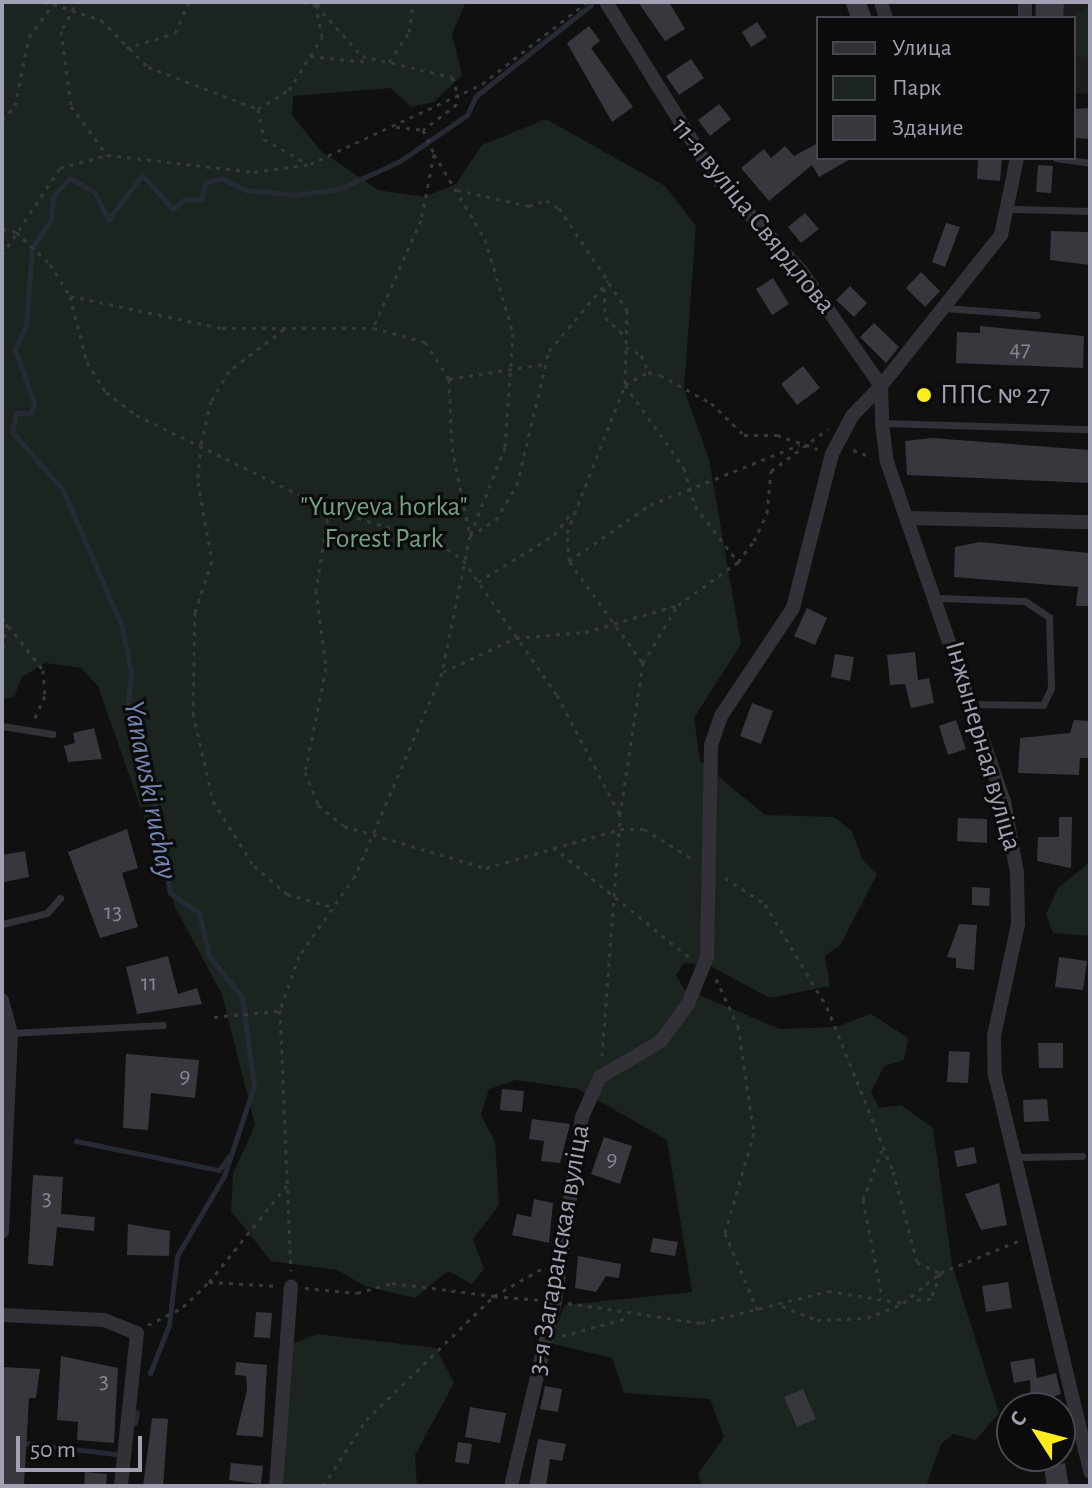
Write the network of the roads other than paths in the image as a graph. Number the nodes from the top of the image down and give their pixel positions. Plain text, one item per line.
1 (606, 2) edge
2 (1017, 160) edge
3 (1070, 160) edge
4 (1090, 163) edge
5 (1011, 209) junction
6 (1090, 211) edge
7 (942, 308) junction
8 (1037, 315) dead end
9 (881, 386) junction
10 (882, 423) junction
11 (1090, 429) edge
12 (907, 518) junction
13 (1090, 522) edge
14 (940, 598) junction
15 (974, 704) junction
16 (2, 726) edge
17 (52, 734) dead end
18 (60, 898) dead end
19 (2, 924) edge
20 (2, 1000) edge
21 (163, 1025) dead end
22 (11, 1033) junction
23 (1082, 1156) dead end
24 (1013, 1157) junction
25 (2, 1232) edge
26 (291, 1287) road end
27 (2, 1315) edge
28 (1090, 1472) edge
29 (121, 1486) edge
30 (276, 1486) edge
31 (511, 1486) edge

1 - 9 street, 11-я вуліца Свярдлова
2 - 5 street
3 - 4 lane
5 - 6 lane
5 - 7 street
7 - 8 lane
7 - 9 street
9 - 10 street, Інжынерная вуліца
9 - 31 street, 3-я Загаранская вуліца
10 - 11 lane
10 - 12 street, Інжынерная вуліца
12 - 13 street
12 - 14 street, Інжынерная вуліца
14 - 15 street, Інжынерная вуліца
14 - 15 lane
15 - 24 street, Інжынерная вуліца
16 - 17 lane
18 - 19 lane
20 - 22 street
21 - 22 lane
22 - 25 street
23 - 24 lane
24 - 28 street, Інжынерная вуліца
26 - 30 street
27 - 29 street

